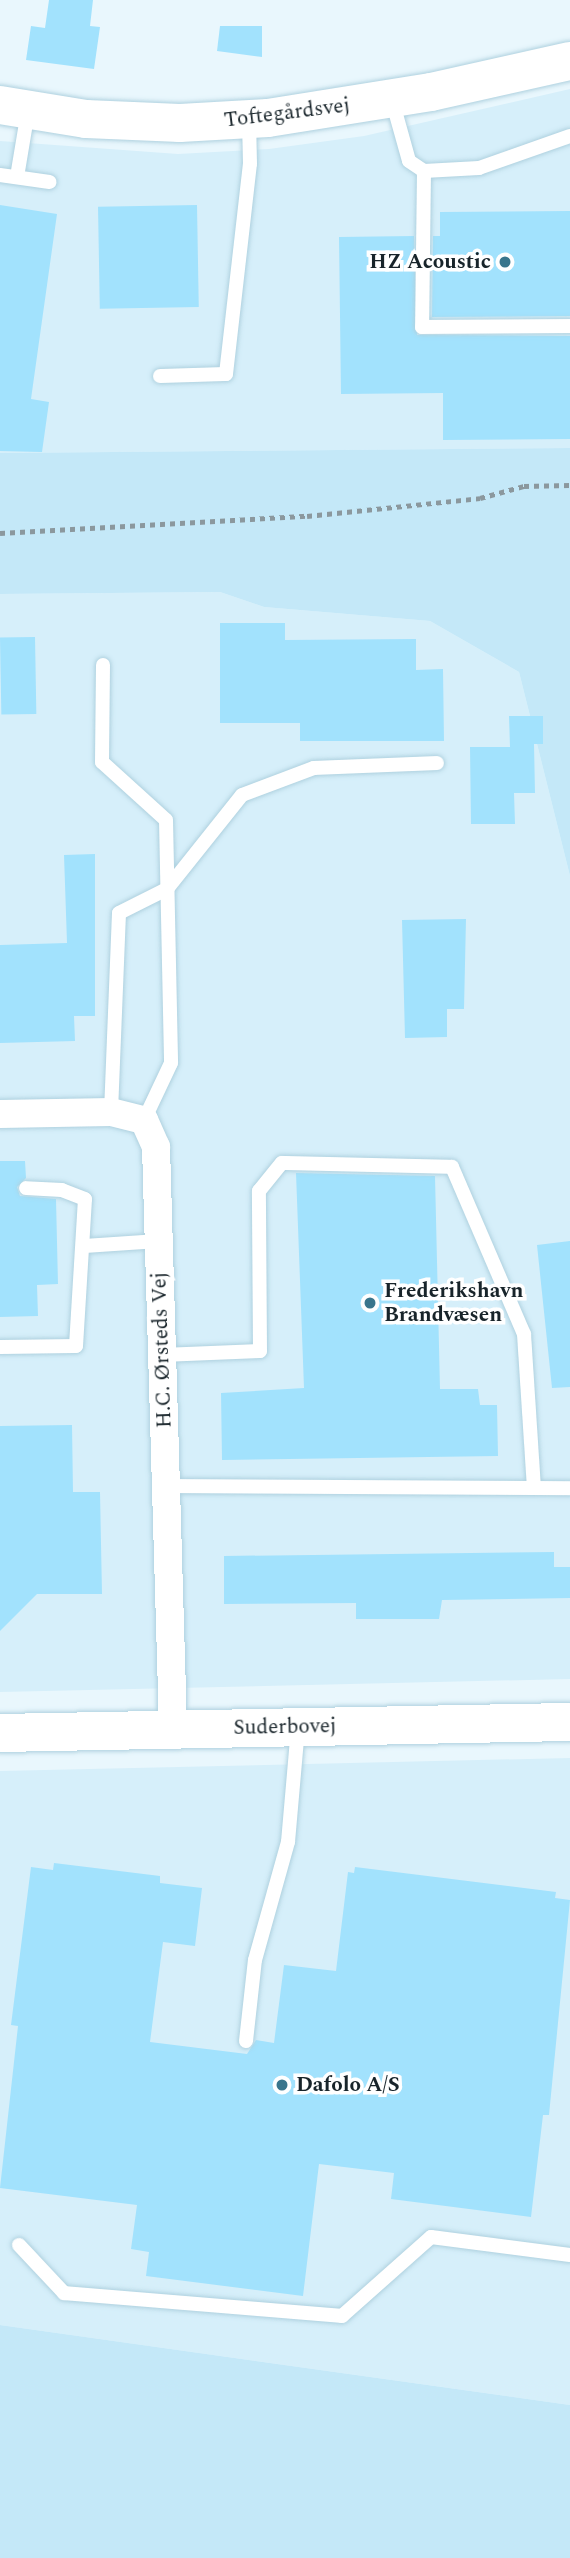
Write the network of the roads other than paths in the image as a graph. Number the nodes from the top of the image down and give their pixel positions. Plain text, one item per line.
1 (570, 61) edge
2 (391, 99) junction
3 (14, 107) edge
4 (249, 119) junction
5 (570, 136) edge
6 (424, 171) junction
7 (0, 175) edge
8 (18, 177) junction
9 (50, 182) dead end
10 (570, 326) edge
11 (160, 376) dead end
12 (103, 666) dead end
13 (437, 763) dead end
14 (167, 890) junction
15 (111, 1112) junction
16 (0, 1114) edge
17 (144, 1119) junction
18 (26, 1188) dead end
19 (159, 1241) junction
20 (84, 1246) junction
21 (0, 1347) edge
22 (162, 1355) junction
23 (166, 1486) junction
24 (534, 1488) junction
25 (570, 1488) edge
26 (570, 1722) edge
27 (298, 1727) junction
28 (173, 1728) junction
29 (0, 1732) edge
30 (246, 2041) dead end
31 (19, 2245) dead end
32 (570, 2255) edge

1 - 2 street, Toftegårdsvej
2 - 4 street, Toftegårdsvej
2 - 6 lane
3 - 4 street, Toftegårdsvej
3 - 8 lane
4 - 11 lane
5 - 6 lane
6 - 10 lane
7 - 8 lane
8 - 9 lane
12 - 14 lane
13 - 14 lane
14 - 15 lane
14 - 17 lane
15 - 16 street
15 - 17 street
17 - 19 street, H.C. Ørsteds Vej
18 - 20 lane
19 - 20 lane
19 - 22 street, H.C. Ørsteds Vej
20 - 21 lane
22 - 23 street, H.C. Ørsteds Vej
22 - 24 lane
23 - 24 lane
23 - 28 street, H.C. Ørsteds Vej
24 - 25 lane
26 - 27 street, Suderbovej
27 - 28 street, Suderbovej
27 - 30 lane
28 - 29 street, Suderbovej
31 - 32 lane

